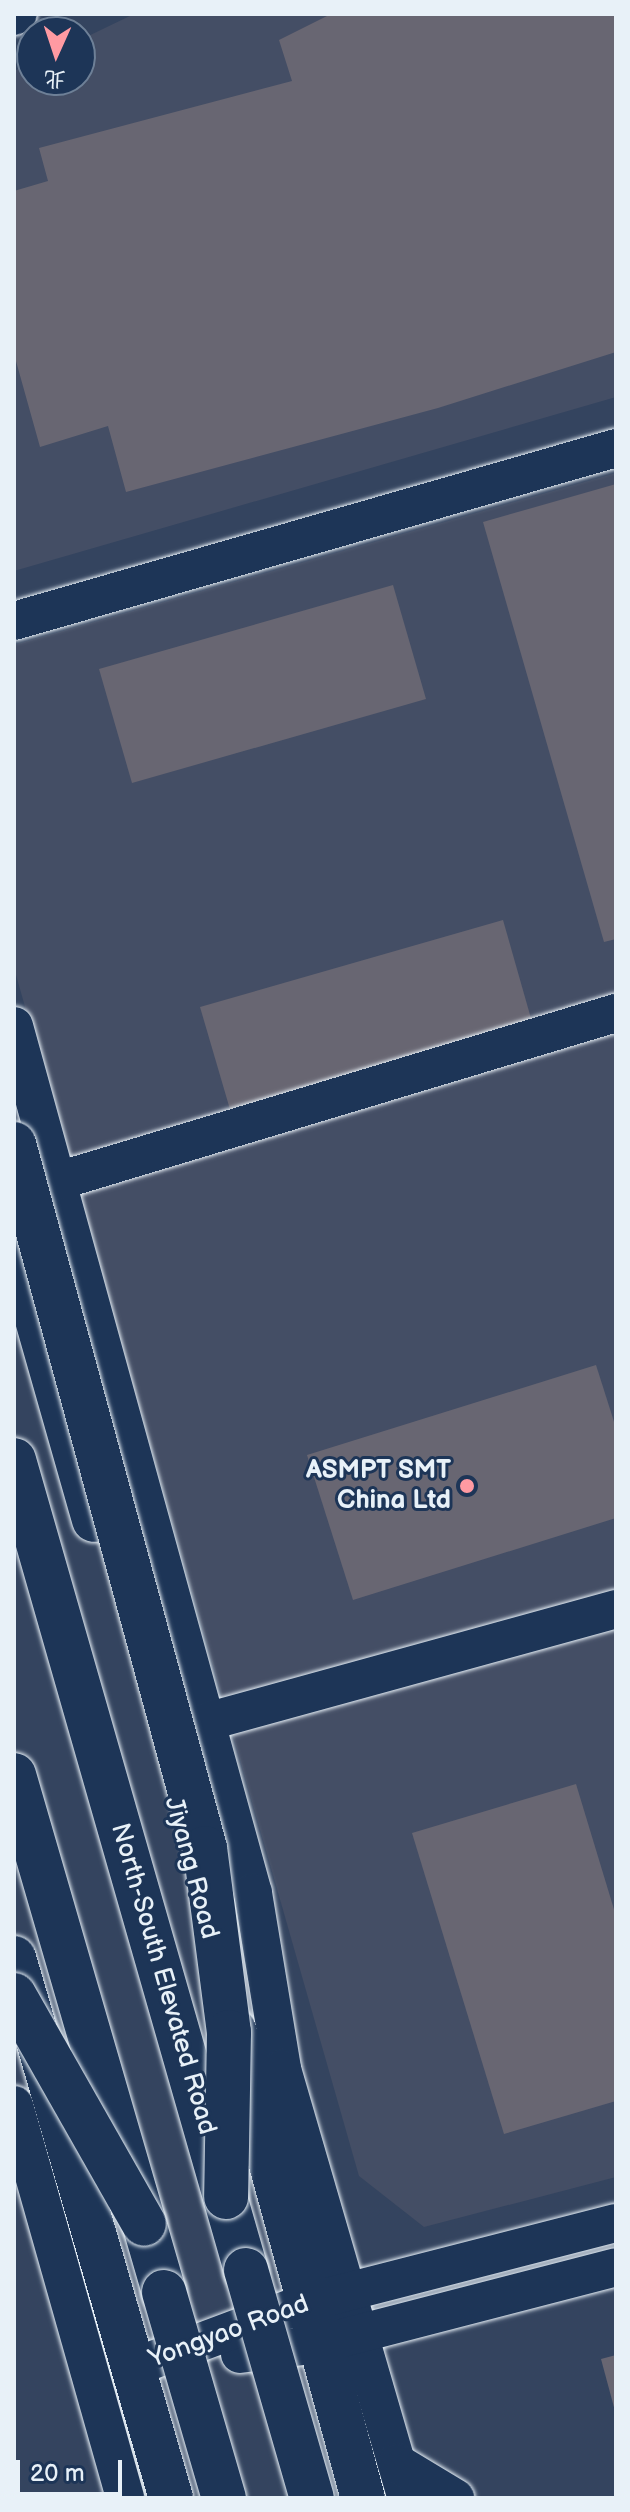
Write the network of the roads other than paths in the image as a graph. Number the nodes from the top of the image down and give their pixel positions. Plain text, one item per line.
1 (616, 448) edge
2 (14, 621) edge
3 (616, 1013) edge
4 (14, 1026) edge
5 (14, 1144) edge
6 (58, 1181) junction
7 (14, 1239) edge
8 (14, 1460) edge
9 (616, 1609) edge
10 (206, 1722) junction
11 (14, 1775) edge
12 (14, 1958) edge
13 (14, 1995) edge
14 (14, 2105) edge
15 (226, 2197) junction
16 (616, 2223) edge
17 (144, 2224) junction
18 (616, 2267) edge
19 (328, 2297) junction
20 (340, 2338) junction
21 (134, 2367) junction
22 (402, 2481) edge
23 (125, 2498) edge
24 (171, 2498) edge
25 (224, 2498) edge
26 (312, 2498) edge
27 (363, 2498) edge
28 (455, 2498) edge

1 - 2 street
3 - 6 street
4 - 6 street
5 - 15 main road, bridge
6 - 10 street
7 - 19 main road, Jiyang Road
8 - 15 main road, North-South Elevated Road, bridge
9 - 10 street
10 - 19 street
11 - 17 main road, bridge
12 - 21 main road
13 - 17 main road, bridge
14 - 23 street
15 - 26 main road, North-South Elevated Road, bridge
16 - 19 street, Yongyao Road
17 - 25 main road, bridge
18 - 20 street, Yongyao Road
19 - 20 main road, Jiyang Road
19 - 21 street, Yongyao Road
20 - 21 street, Yongyao Road
20 - 22 street
20 - 27 main road, Jiyang Road
21 - 24 main road
22 - 28 street

